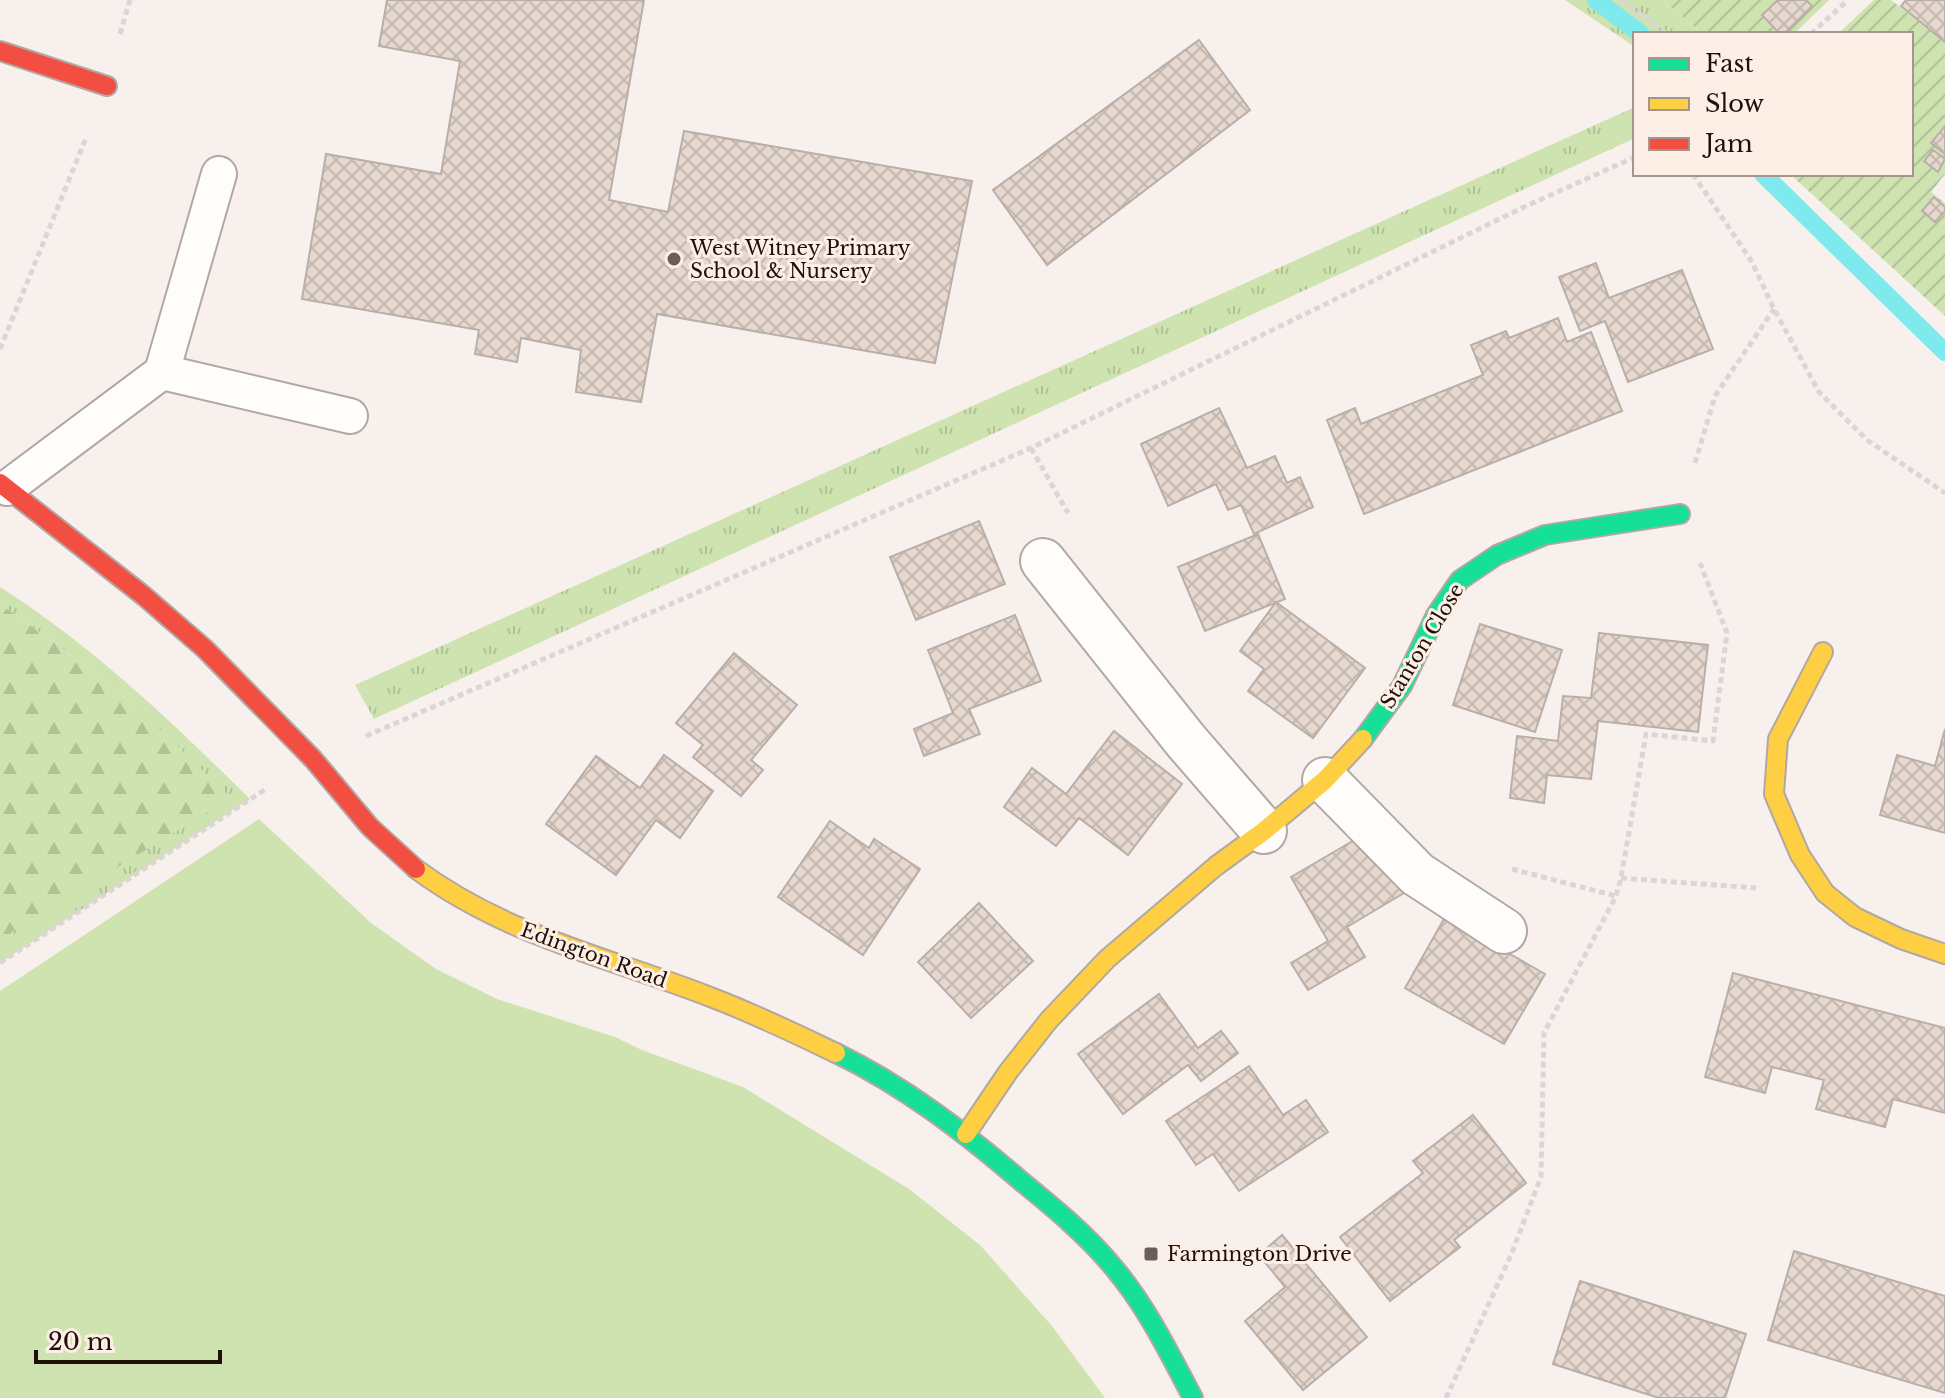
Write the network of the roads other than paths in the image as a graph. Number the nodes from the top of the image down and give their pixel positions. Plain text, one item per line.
1 (0, 51) edge
2 (107, 86) road end
3 (219, 174) dead end
4 (162, 372) junction
5 (350, 416) dead end
6 (4, 486) edge
7 (1680, 514) road end
8 (1043, 561) dead end
9 (1823, 652) dead end
10 (1325, 780) junction
11 (1264, 831) junction
12 (1504, 931) dead end
13 (1945, 954) edge
14 (966, 1134) junction
15 (1193, 1398) edge

1 - 2 street
3 - 4 lane
4 - 5 lane
4 - 6 lane
6 - 14 street, Edington Road
7 - 10 street, Stanton Close
8 - 11 street
9 - 13 street
10 - 11 street, Stanton Close
10 - 12 street
11 - 14 street, Stanton Close
14 - 15 street, Edington Road

